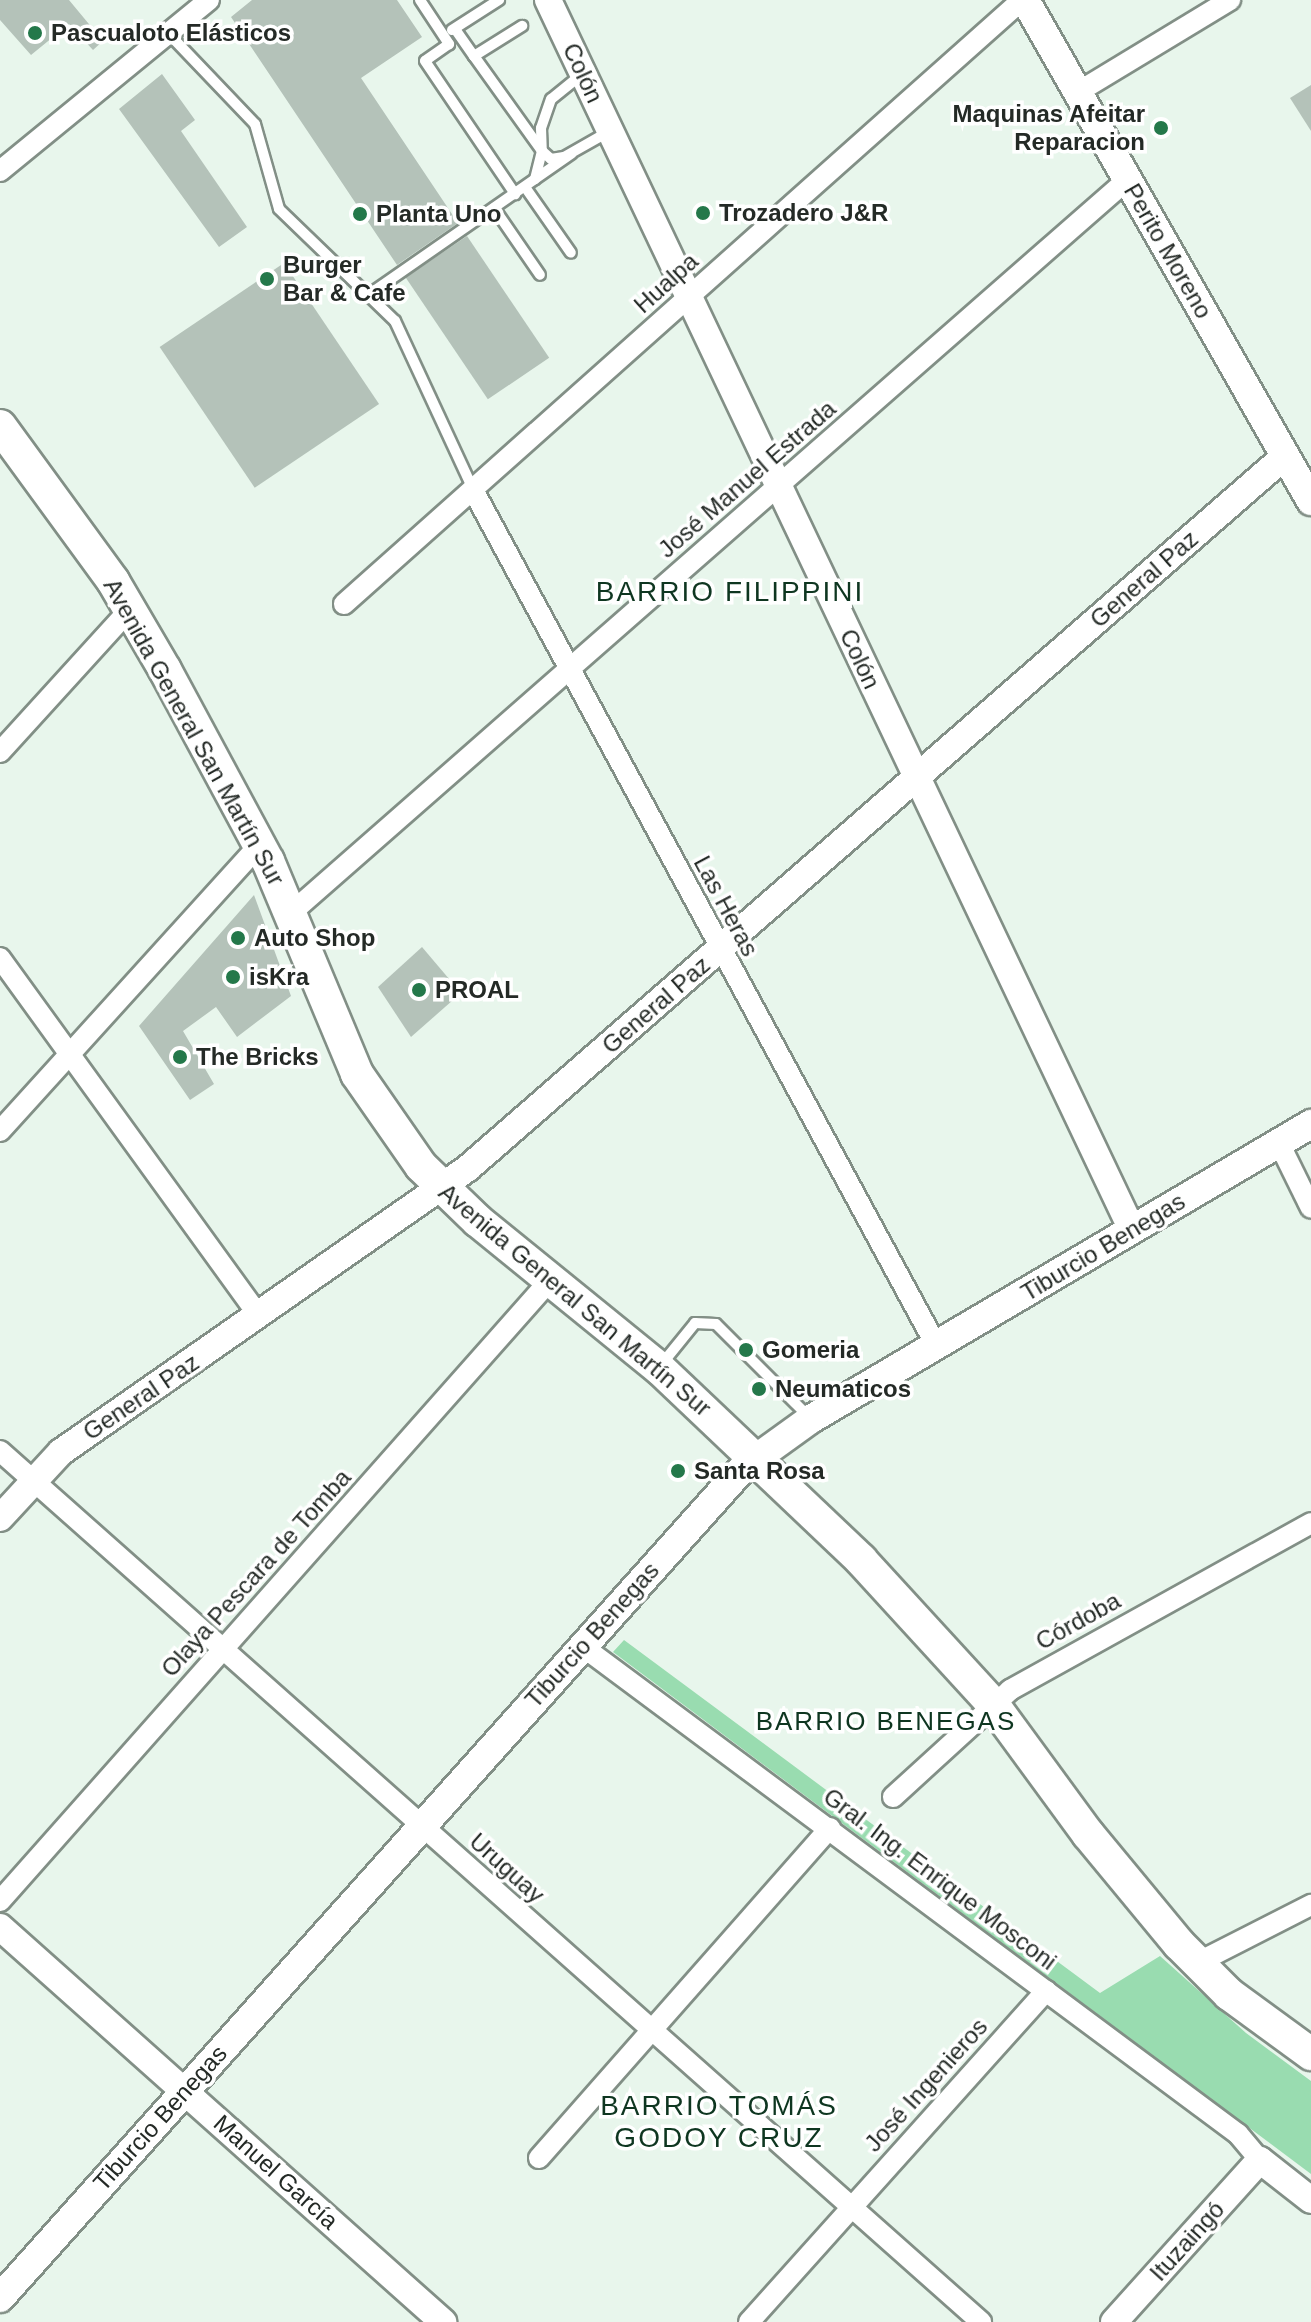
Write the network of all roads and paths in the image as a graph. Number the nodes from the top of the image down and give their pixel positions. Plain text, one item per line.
1 (420, 0) edge
2 (499, 0) edge
3 (548, 0) edge
4 (1024, 0) edge
5 (1230, 0) edge
6 (204, 2) edge
7 (522, 26) dead end
8 (455, 29) junction
9 (168, 33) junction
10 (443, 36) junction
11 (474, 56) junction
12 (583, 73) junction
13 (1078, 92) junction
14 (610, 131) junction
15 (542, 151) junction
16 (571, 154) junction
17 (0, 171) edge
18 (1128, 179) junction
19 (530, 183) junction
20 (515, 194) junction
21 (494, 208) junction
22 (571, 253) dead end
23 (540, 275) dead end
24 (371, 293) junction
25 (689, 298) junction
26 (4, 440) edge
27 (1285, 456) junction
28 (779, 486) junction
29 (473, 490) junction
30 (1311, 501) edge
31 (344, 604) dead end
32 (130, 609) junction
33 (569, 670) junction
34 (0, 752) edge
35 (916, 778) junction
36 (260, 844) junction
37 (291, 913) junction
38 (721, 948) junction
39 (0, 958) edge
40 (71, 1052) junction
41 (1311, 1124) edge
42 (0, 1131) edge
43 (1279, 1143) junction
44 (442, 1189) junction
45 (1311, 1208) edge
46 (1132, 1230) junction
47 (551, 1279) junction
48 (259, 1316) junction
49 (936, 1345) junction
50 (659, 1368) junction
51 (811, 1419) junction
52 (0, 1451) edge
53 (756, 1456) junction
54 (33, 1481) junction
55 (0, 1518) edge
56 (1311, 1523) edge
57 (582, 1646) junction
58 (223, 1649) junction
59 (992, 1703) junction
60 (893, 1797) dead end
61 (421, 1825) junction
62 (830, 1828) junction
63 (0, 1901) edge
64 (1311, 1905) edge
65 (0, 1927) edge
66 (1197, 1963) junction
67 (1046, 1991) junction
68 (651, 2031) junction
69 (1311, 2054) edge
70 (184, 2091) junction
71 (539, 2158) dead end
72 (1260, 2160) junction
73 (1311, 2200) edge
74 (850, 2208) junction
75 (0, 2298) edge
76 (443, 2322) edge
77 (749, 2322) edge
78 (981, 2322) edge
79 (1114, 2322) edge

1 - 10 lane
2 - 8 lane
3 - 12 street, Colón
4 - 13 main road, Perito Moreno
4 - 25 street, Hualpa
5 - 13 street
6 - 9 street
7 - 11 lane
8 - 10 lane
8 - 11 lane
9 - 17 street
9 - 24 lane
10 - 20 lane
11 - 15 lane
12 - 14 street, Colón
12 - 15 lane
13 - 18 main road, Perito Moreno
14 - 16 lane
14 - 25 street, Colón
15 - 16 lane
15 - 19 lane
16 - 19 lane
18 - 27 main road, Perito Moreno
18 - 28 street, José Manuel Estrada
19 - 20 lane
19 - 22 lane
20 - 21 lane
21 - 23 lane
21 - 24 lane
24 - 29 lane
25 - 28 street, Colón
25 - 29 street, Hualpa
26 - 32 main road, Avenida General San Martín Sur
27 - 30 main road, Perito Moreno
27 - 35 street, General Paz
28 - 33 street, José Manuel Estrada
28 - 35 street, Colón
29 - 31 street, Hualpa
29 - 33 street, Las Heras
32 - 34 street
32 - 36 main road, Avenida General San Martín Sur
33 - 37 street, José Manuel Estrada
33 - 38 street, Las Heras
35 - 38 street, General Paz
35 - 46 street, Colón
36 - 37 main road, Avenida General San Martín Sur
36 - 40 street
37 - 44 main road, Avenida General San Martín Sur
38 - 44 street, General Paz
38 - 49 street, Las Heras
39 - 40 street
40 - 42 street
40 - 48 street
41 - 43 main road, Tiburcio Benegas
43 - 45 street
43 - 46 main road, Tiburcio Benegas
44 - 47 main road, Avenida General San Martín Sur
44 - 48 street, General Paz
46 - 49 main road, Tiburcio Benegas
47 - 50 main road, Avenida General San Martín Sur
47 - 58 street, Olaya Pescara de Tomba
48 - 54 street, General Paz
49 - 51 main road, Tiburcio Benegas
50 - 51 lane
50 - 53 main road, Avenida General San Martín Sur
51 - 53 main road, Tiburcio Benegas
52 - 54 street, Uruguay
53 - 57 main road, Tiburcio Benegas
53 - 59 main road, Avenida General San Martín Sur
54 - 55 street, General Paz
54 - 58 street, Uruguay
56 - 59 street, Córdoba
57 - 61 main road, Tiburcio Benegas
57 - 62 street, Gral. Ing. Enrique Mosconi
58 - 61 street, Uruguay
58 - 63 street, Olaya Pescara de Tomba
59 - 60 street, Córdoba
59 - 66 main road, Avenida General San Martín Sur
61 - 68 street, Uruguay
61 - 70 main road, Tiburcio Benegas
62 - 67 street, Gral. Ing. Enrique Mosconi
62 - 68 street
64 - 66 street
65 - 70 street, Manuel García
66 - 69 main road, Avenida General San Martín Sur
67 - 72 street, Gral. Ing. Enrique Mosconi
67 - 74 street, José Ingenieros
68 - 71 street
68 - 74 street, Uruguay
70 - 75 main road, Tiburcio Benegas
70 - 76 street, Manuel García
72 - 73 street
72 - 79 street, Ituzaingó
74 - 77 street, José Ingenieros
74 - 78 street, Uruguay

